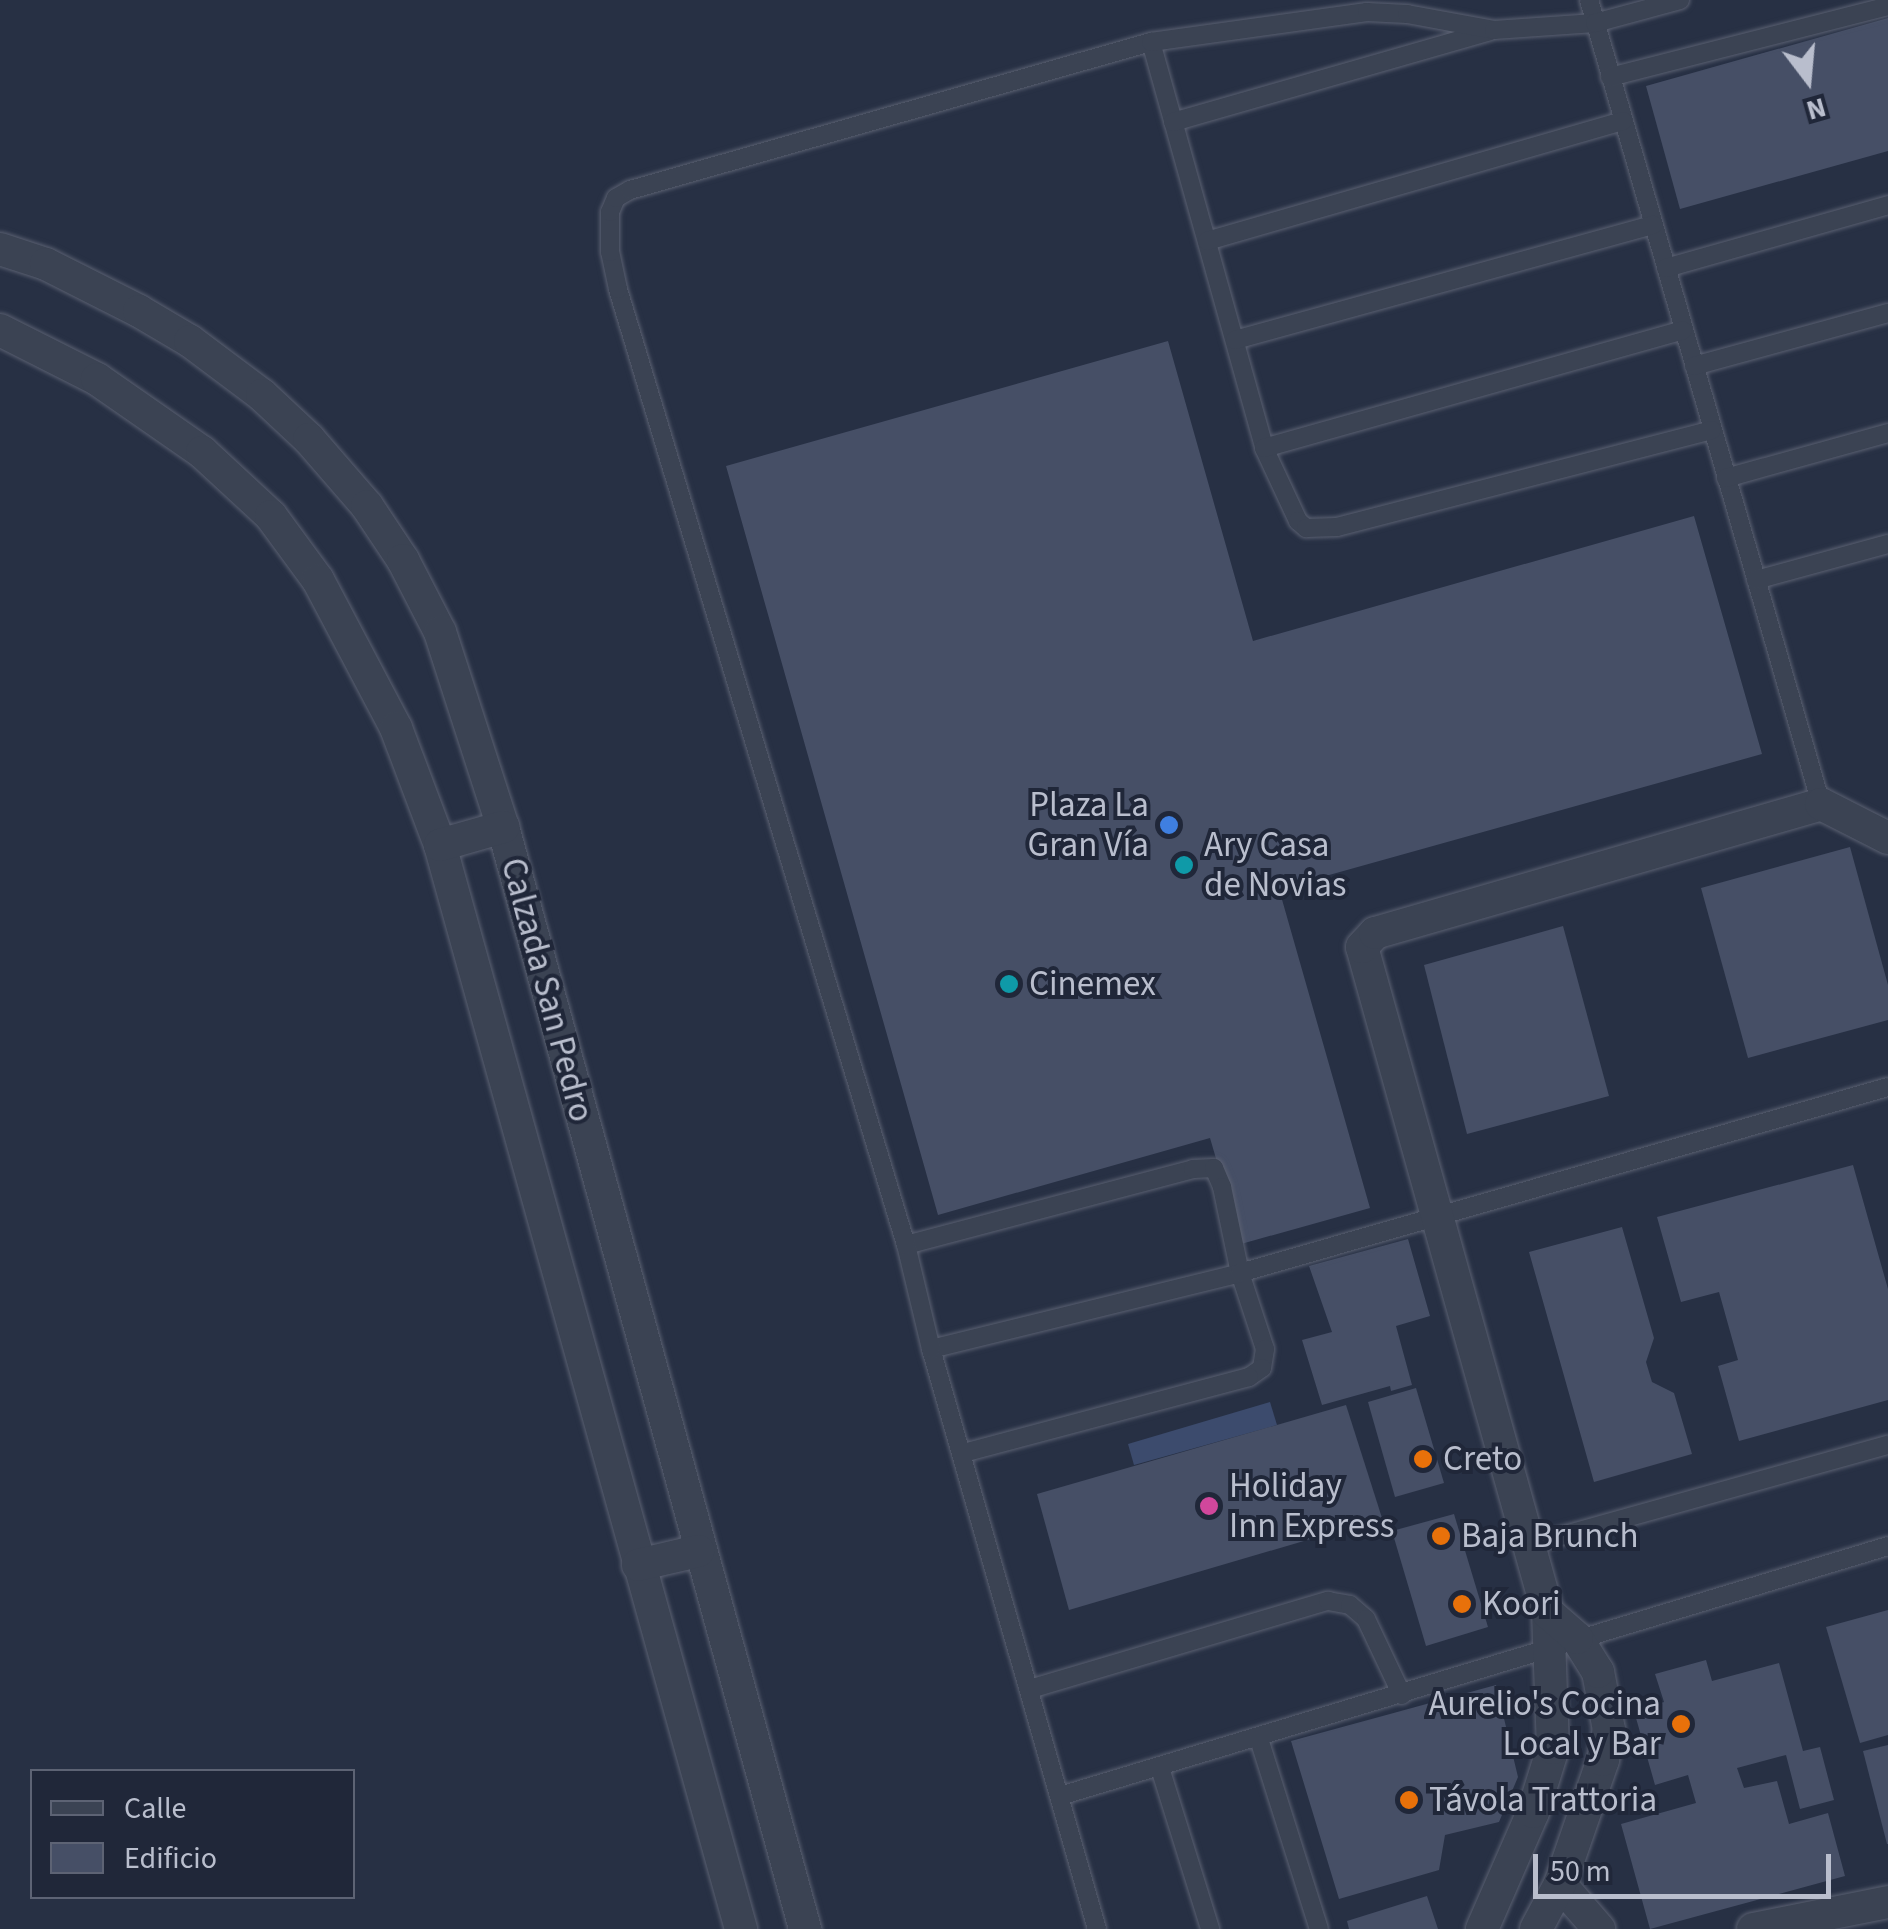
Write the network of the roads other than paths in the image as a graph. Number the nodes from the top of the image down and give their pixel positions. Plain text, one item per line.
1 (1589, 0) edge
2 (1680, 0) edge
3 (1888, 6) edge
4 (1430, 9) edge
5 (1595, 23) junction
6 (1494, 30) junction
7 (1151, 42) junction
8 (1610, 77) junction
9 (1173, 122) junction
10 (1623, 122) junction
11 (1888, 204) edge
12 (1653, 224) junction
13 (1207, 242) junction
14 (0, 249) edge
15 (1666, 268) junction
16 (1888, 313) edge
17 (0, 330) edge
18 (1684, 330) junction
19 (1235, 340) junction
20 (1694, 366) junction
21 (1712, 430) junction
22 (1888, 432) edge
23 (1264, 448) junction
24 (1726, 478) junction
25 (1888, 544) edge
26 (1756, 580) junction
27 (1820, 804) junction
28 (503, 827) junction
29 (1888, 838) edge
30 (440, 845) junction
31 (1888, 1087) edge
32 (1438, 1215) junction
33 (906, 1245) junction
34 (1240, 1273) junction
35 (931, 1349) junction
36 (1888, 1444) edge
37 (963, 1453) junction
38 (1528, 1545) junction
39 (1888, 1546) edge
40 (698, 1551) junction
41 (638, 1565) junction
42 (1562, 1644) junction
43 (1030, 1688) junction
44 (1402, 1695) junction
45 (1259, 1740) junction
46 (1160, 1768) junction
47 (1060, 1796) junction
48 (1560, 1884) junction
49 (1888, 1902) edge
50 (1774, 1926) edge
51 (740, 1929) edge
52 (805, 1929) edge
53 (1098, 1929) edge
54 (1210, 1929) edge
55 (1318, 1929) edge
56 (1482, 1929) edge
57 (1536, 1929) edge
58 (1599, 1929) edge

1 - 5 lane
2 - 5 lane
3 - 8 lane
4 - 6 lane
4 - 7 lane
5 - 6 lane
5 - 8 lane
6 - 9 lane
7 - 9 lane
7 - 33 lane
8 - 10 lane
9 - 13 lane
10 - 12 lane
10 - 13 lane
11 - 15 lane
12 - 15 lane
12 - 19 lane
13 - 19 lane
14 - 28 street, Calzada San Pedro
15 - 18 lane
16 - 20 lane
17 - 30 street, Calzada San Pedro
18 - 20 lane
18 - 23 lane
19 - 23 lane
20 - 21 lane
21 - 23 lane
21 - 24 lane
22 - 24 lane
24 - 26 lane
25 - 26 lane
26 - 27 lane
27 - 29 street
27 - 32 street
28 - 30 street
28 - 40 street, Calzada San Pedro
30 - 41 street, Calzada San Pedro
31 - 32 lane
32 - 34 lane
32 - 38 street
33 - 34 lane
33 - 35 lane
34 - 35 lane
34 - 37 lane
35 - 37 lane
36 - 38 lane
37 - 43 lane
38 - 42 street
39 - 42 lane
40 - 41 street
40 - 52 street, Calzada San Pedro
41 - 51 street, Calzada San Pedro
42 - 44 lane
42 - 48 street
42 - 56 street
43 - 44 lane
43 - 47 lane
44 - 45 lane
45 - 46 lane
45 - 55 lane
46 - 47 lane
46 - 54 lane
47 - 53 lane
48 - 57 street
48 - 58 street
49 - 50 street

